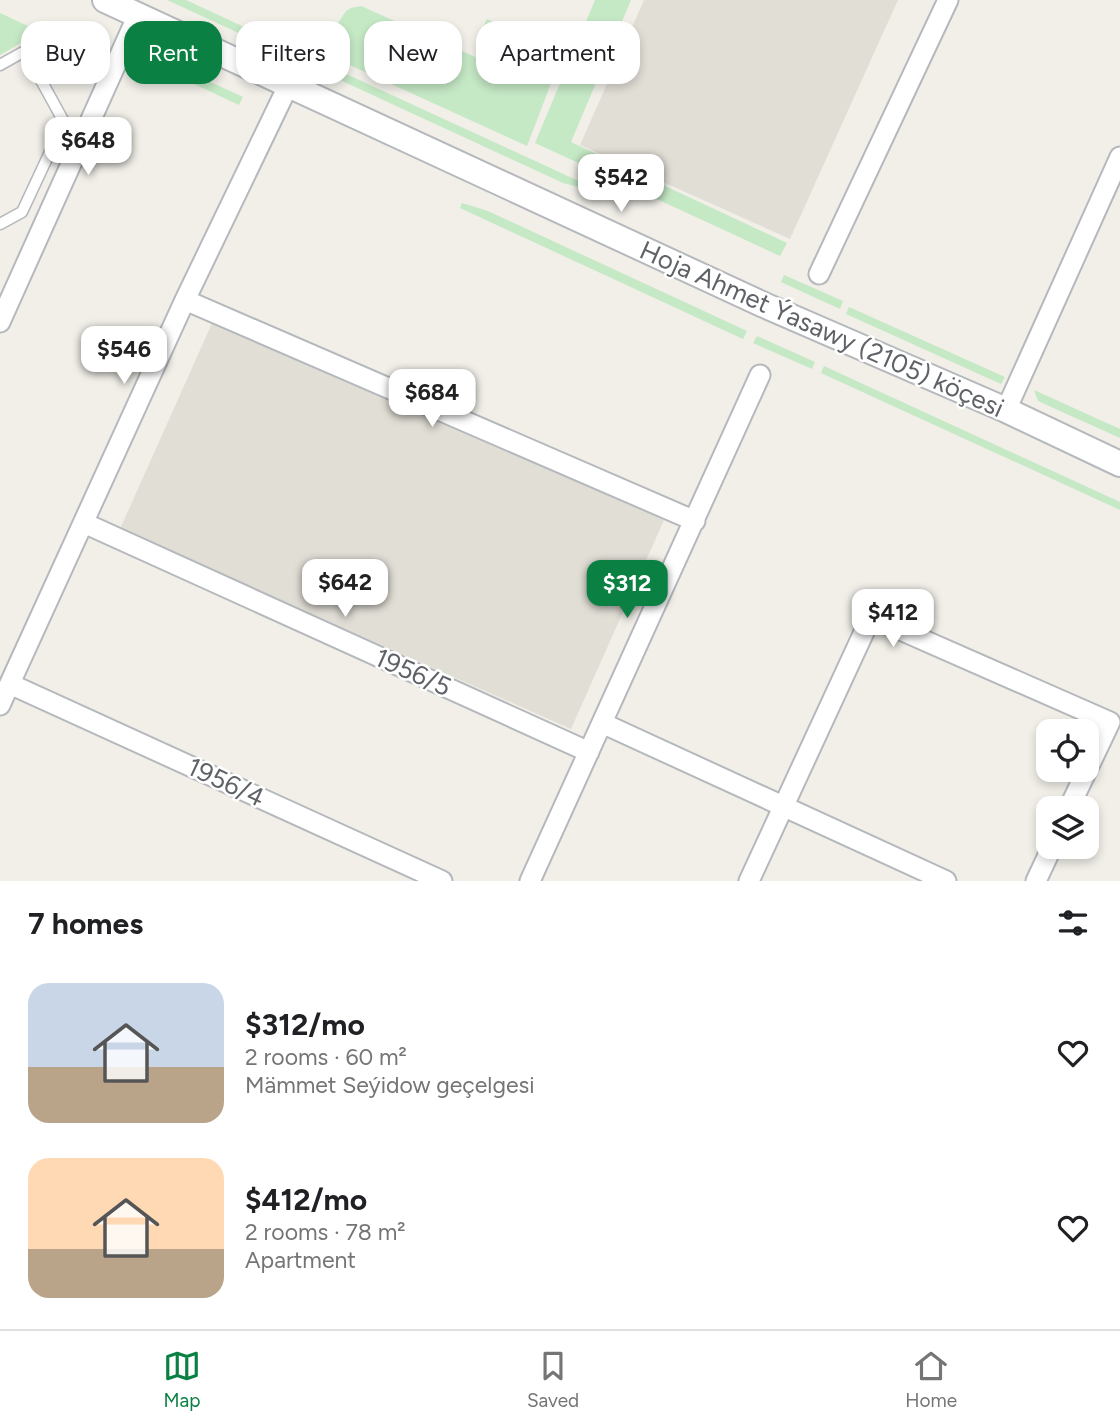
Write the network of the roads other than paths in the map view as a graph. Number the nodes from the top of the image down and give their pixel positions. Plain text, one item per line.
1 (105, 0) edge
2 (948, 0) edge
3 (138, 15) junction
4 (0, 65) edge
5 (288, 86) junction
6 (1120, 157) edge
7 (0, 224) edge
8 (819, 274) dead end
9 (185, 300) junction
10 (0, 322) edge
11 (760, 374) dead end
12 (1006, 410) junction
13 (1120, 464) edge
14 (695, 521) junction
15 (84, 523) junction
16 (10, 684) junction
17 (0, 705) edge
18 (602, 723) junction
19 (589, 752) junction
20 (1075, 796) edge
21 (782, 807) junction
22 (1046, 859) edge
23 (442, 881) edge
24 (530, 881) edge
25 (750, 881) edge
26 (946, 881) edge
27 (1036, 881) edge

1 - 3 street, Hoja Ahmet Ýasawy (2105) köçesi
2 - 8 street
3 - 5 street, Hoja Ahmet Ýasawy (2105) köçesi
3 - 10 street
4 - 7 lane
5 - 9 street
5 - 12 street, Hoja Ahmet Ýasawy (2105) köçesi
6 - 12 street
9 - 14 street
9 - 15 street
11 - 14 street
12 - 13 street, Hoja Ahmet Ýasawy (2105) köçesi
14 - 18 street
15 - 16 street
15 - 19 street, 1956/5
16 - 17 street
16 - 23 street, 1956/4
18 - 19 street
18 - 21 street
19 - 24 street
20 - 21 street
21 - 25 street
21 - 26 street
22 - 27 street

